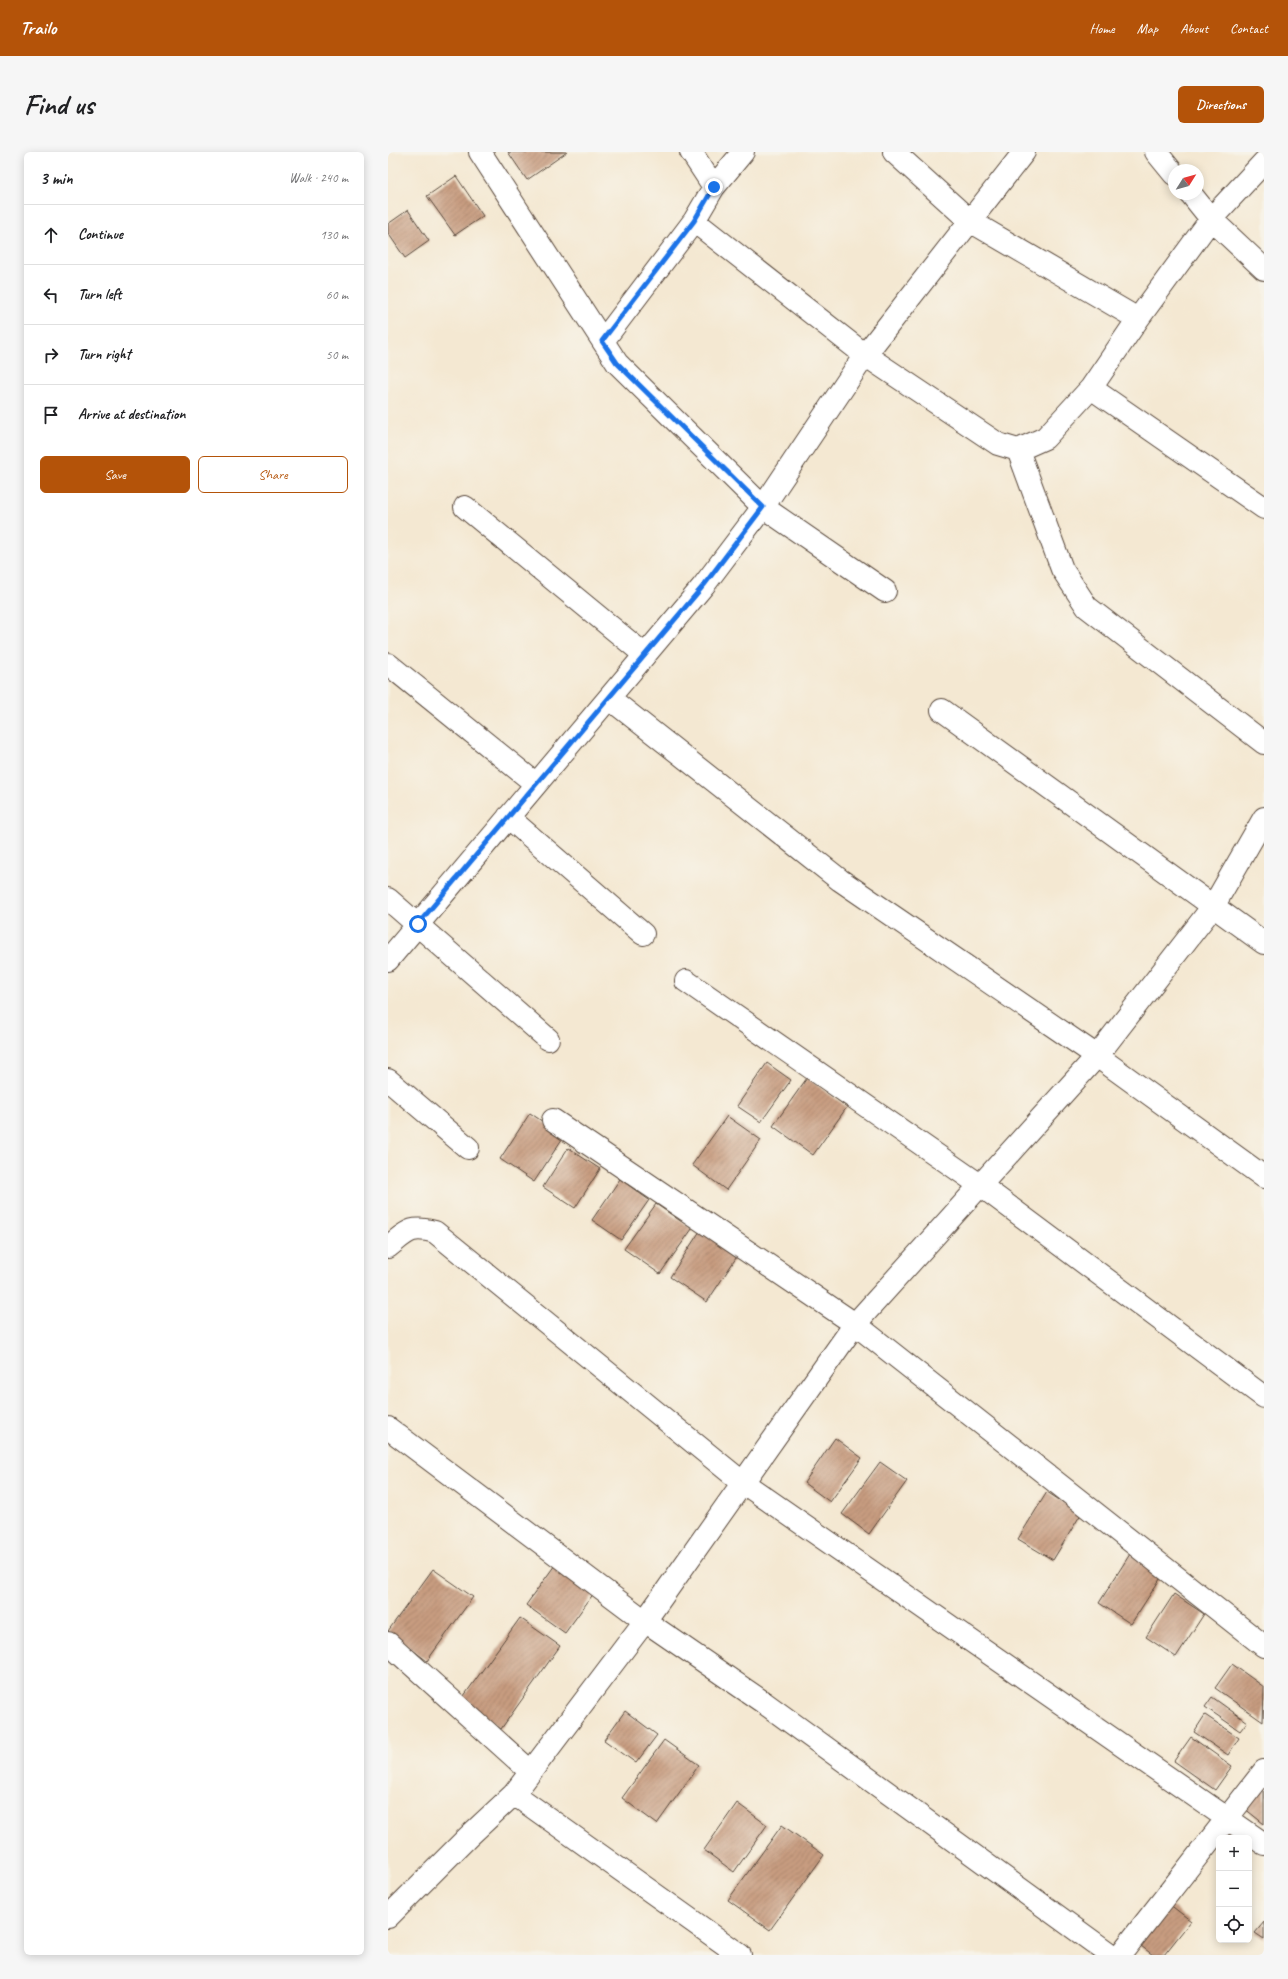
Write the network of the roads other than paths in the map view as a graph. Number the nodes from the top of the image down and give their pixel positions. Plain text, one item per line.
1 (480, 152) edge
2 (691, 152) edge
3 (743, 152) edge
4 (894, 152) edge
5 (1024, 152) edge
6 (1156, 152) edge
7 (1264, 162) edge
8 (1168, 167) edge
9 (714, 187) junction
10 (1196, 200) edge
11 (1211, 219) junction
12 (694, 221) junction
13 (970, 221) junction
14 (1264, 269) edge
15 (1138, 319) junction
16 (602, 341) junction
17 (865, 355) junction
18 (1091, 388) junction
19 (1018, 450) junction
20 (465, 507) dead end
21 (763, 507) junction
22 (1264, 508) edge
23 (885, 591) dead end
24 (645, 655) junction
25 (388, 664) edge
26 (609, 698) junction
27 (942, 710) dead end
28 (1264, 743) edge
29 (536, 784) junction
30 (508, 817) junction
31 (1264, 818) edge
32 (388, 899) edge
33 (1214, 905) junction
34 (418, 924) junction
35 (643, 934) dead end
36 (1264, 943) edge
37 (388, 960) edge
38 (686, 981) dead end
39 (548, 1039) dead end
40 (1097, 1056) junction
41 (388, 1080) edge
42 (553, 1120) dead end
43 (468, 1148) dead end
44 (1264, 1177) edge
45 (980, 1185) junction
46 (388, 1247) edge
47 (855, 1324) junction
48 (1264, 1397) edge
49 (388, 1428) edge
50 (742, 1482) junction
51 (645, 1621) junction
52 (388, 1643) edge
53 (1264, 1646) edge
54 (1264, 1771) edge
55 (530, 1772) junction
56 (514, 1794) junction
57 (1228, 1817) junction
58 (1264, 1844) edge
59 (388, 1917) edge
60 (740, 1955) edge
61 (1111, 1955) edge
62 (1120, 1955) edge

1 - 16 street
2 - 9 street
3 - 9 street
4 - 13 street
5 - 13 street
6 - 8 street
7 - 11 street
9 - 12 street
10 - 11 street
11 - 14 street
11 - 15 street
12 - 16 street
12 - 17 street
13 - 15 street
13 - 17 street
15 - 18 street
16 - 21 street
17 - 19 street
17 - 21 street
18 - 19 street
18 - 22 street
19 - 28 street
20 - 24 street
21 - 23 street
21 - 24 street
24 - 26 street
25 - 29 street
26 - 29 street
26 - 40 street
27 - 33 street
29 - 30 street
30 - 34 street
30 - 35 street
31 - 33 street
32 - 34 street
33 - 36 street
33 - 40 street
34 - 37 street
34 - 39 street
38 - 45 street
40 - 44 street
40 - 45 street
41 - 43 street
42 - 47 street
45 - 47 street
45 - 48 street
46 - 50 street
47 - 50 street
47 - 53 street
49 - 51 street
50 - 51 street
50 - 57 street
51 - 55 street
51 - 61 street
52 - 55 street
54 - 57 street
55 - 56 street
56 - 59 street
56 - 60 street
57 - 58 street
57 - 62 street

